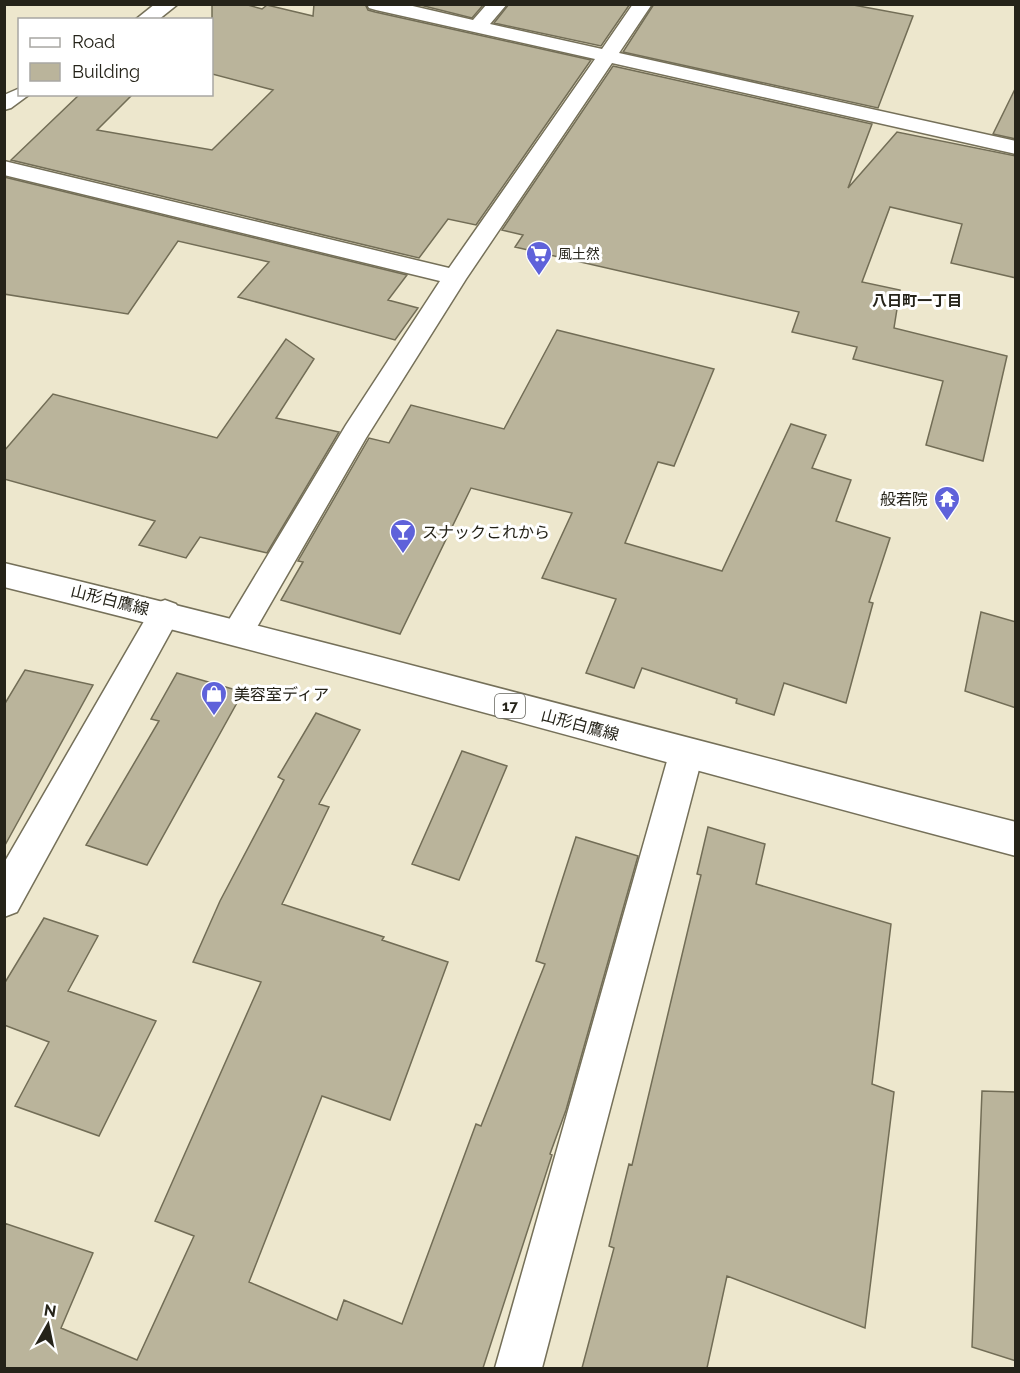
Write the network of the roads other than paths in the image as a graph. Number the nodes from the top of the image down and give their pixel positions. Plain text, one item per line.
1 (169, 4) edge
2 (376, 4) edge
3 (498, 4) edge
4 (643, 4) edge
5 (147, 18) edge
6 (477, 27) junction
7 (607, 56) junction
8 (18, 95) edge
9 (4, 104) edge
10 (1016, 148) edge
11 (4, 168) edge
12 (456, 277) junction
13 (4, 575) edge
14 (165, 613) junction
15 (238, 632) junction
16 (686, 753) junction
17 (1016, 839) edge
18 (4, 899) edge
19 (518, 1368) edge

1 - 5 main road
2 - 6 main road
3 - 6 main road
4 - 7 main road
6 - 7 main road
7 - 10 main road
7 - 12 main road
8 - 9 main road
11 - 12 main road
12 - 15 main road
13 - 14 main road, 山形白鷹線 / 17
14 - 15 main road, 山形白鷹線 / 17
14 - 18 main road
15 - 16 main road, 山形白鷹線 / 17
16 - 17 main road, 山形白鷹線 / 17
16 - 19 main road

